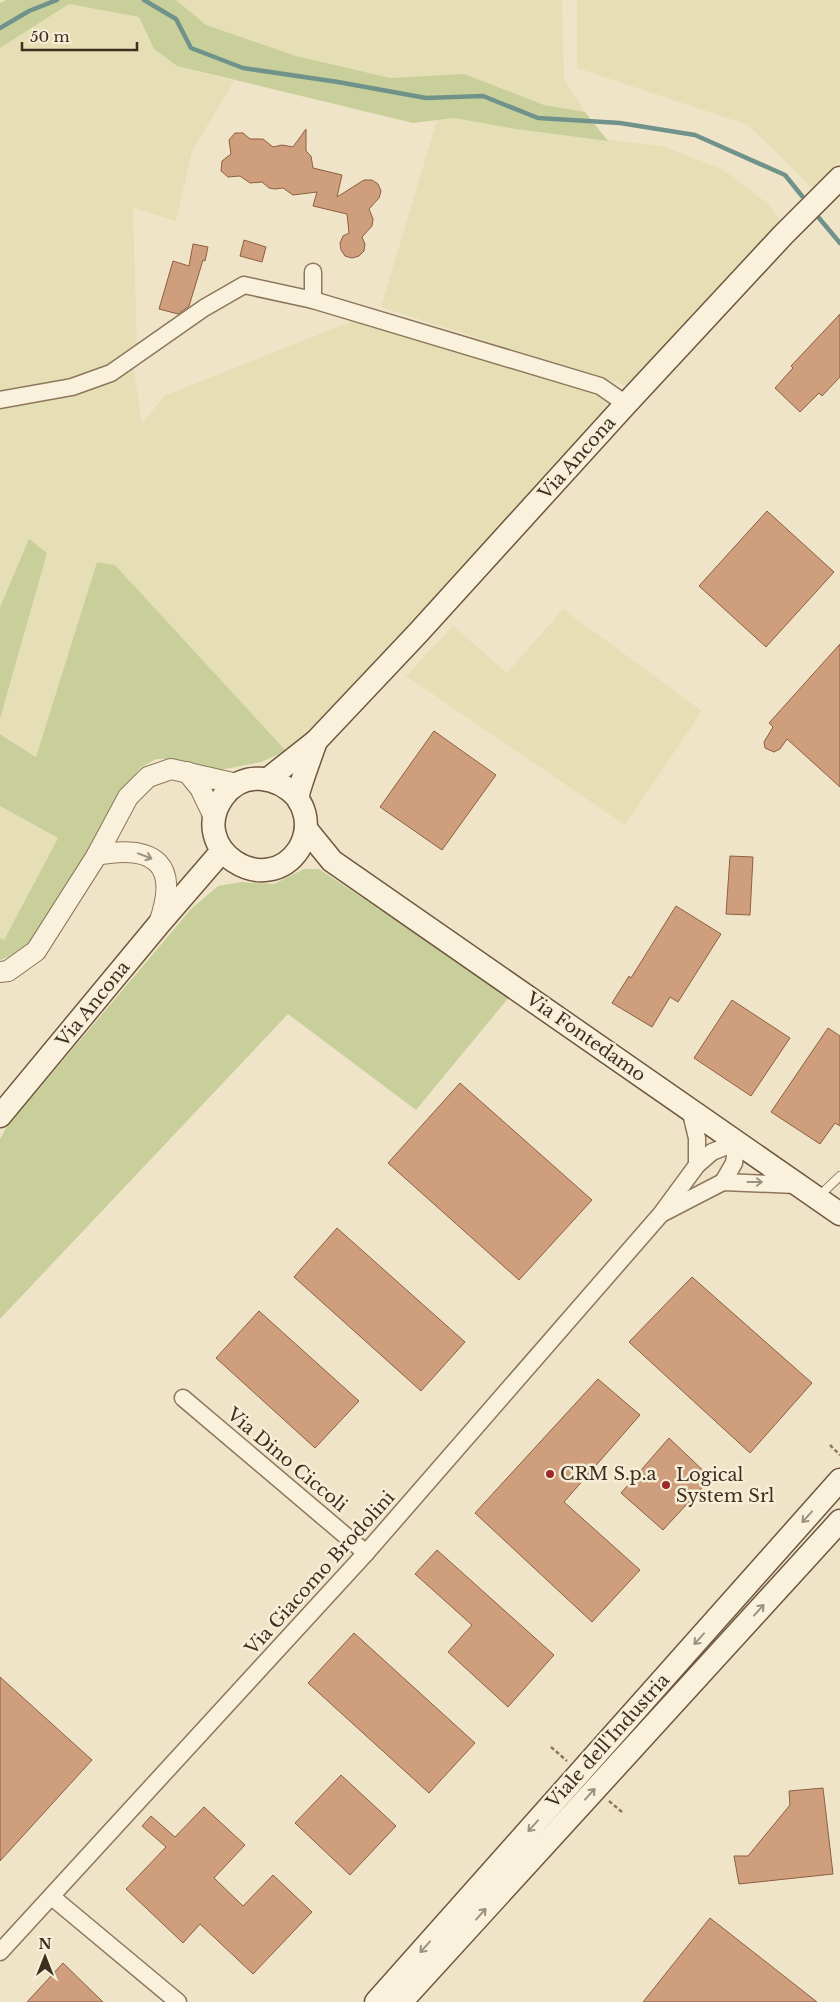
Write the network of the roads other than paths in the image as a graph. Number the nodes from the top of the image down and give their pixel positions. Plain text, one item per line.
1 (840, 178) edge
2 (313, 272) dead end
3 (313, 300) junction
4 (0, 400) edge
5 (626, 404) junction
6 (316, 741) junction
7 (186, 772) junction
8 (268, 779) junction
9 (237, 784) junction
10 (298, 798) junction
11 (214, 817) junction
12 (306, 829) junction
13 (222, 851) junction
14 (97, 855) junction
15 (291, 858) junction
16 (332, 861) junction
17 (240, 866) junction
18 (186, 893) junction
19 (158, 924) junction
20 (0, 972) edge
21 (690, 1109) junction
22 (0, 1116) edge
23 (738, 1142) junction
24 (697, 1165) junction
25 (840, 1176) edge
26 (723, 1182) junction
27 (798, 1185) junction
28 (817, 1198) junction
29 (661, 1214) junction
30 (840, 1214) edge
31 (183, 1398) dead end
32 (840, 1480) edge
33 (840, 1521) edge
34 (366, 1553) junction
35 (52, 1896) junction
36 (0, 1952) edge
37 (178, 2002) edge
38 (376, 2002) edge
39 (400, 2002) edge

1 - 5 main road, Via Ancona
2 - 3 street
3 - 4 street
3 - 5 street
5 - 6 main road, Via Ancona
6 - 8 main road, Via Ancona
6 - 10 main road, Via Ancona
7 - 9 street
7 - 11 street
7 - 14 street
8 - 9 main road
8 - 10 main road
9 - 11 main road
10 - 12 main road
11 - 13 main road
12 - 15 main road
12 - 16 main road, Via Fontedamo
13 - 17 main road
13 - 18 main road, Via Ancona
14 -> 19 street
14 - 20 street
15 - 16 main road
15 - 17 main road
16 - 21 main road, Via Fontedamo
17 - 18 main road, Via Ancona
18 - 19 main road, Via Ancona
19 - 22 main road, Via Ancona
21 - 23 main road, Via Fontedamo
21 - 24 street
23 - 24 street, Via Giacomo Brodolini
23 - 26 street
23 - 27 main road, Via Fontedamo
24 - 29 street, Via Giacomo Brodolini
25 - 28 lane
26 -> 27 street, Via Giacomo Brodolini
26 - 29 street, Via Giacomo Brodolini
27 - 28 main road, Via Fontedamo
28 - 30 main road, Via Fontedamo
29 - 34 street, Via Giacomo Brodolini
31 - 34 street, Via Dino Ciccoli
32 -> 38 main road, Viale dell'Industria
39 -> 33 main road, Viale dell'Industria
34 - 35 street, Via Giacomo Brodolini
35 - 36 street, Via Giacomo Brodolini
35 - 37 street

